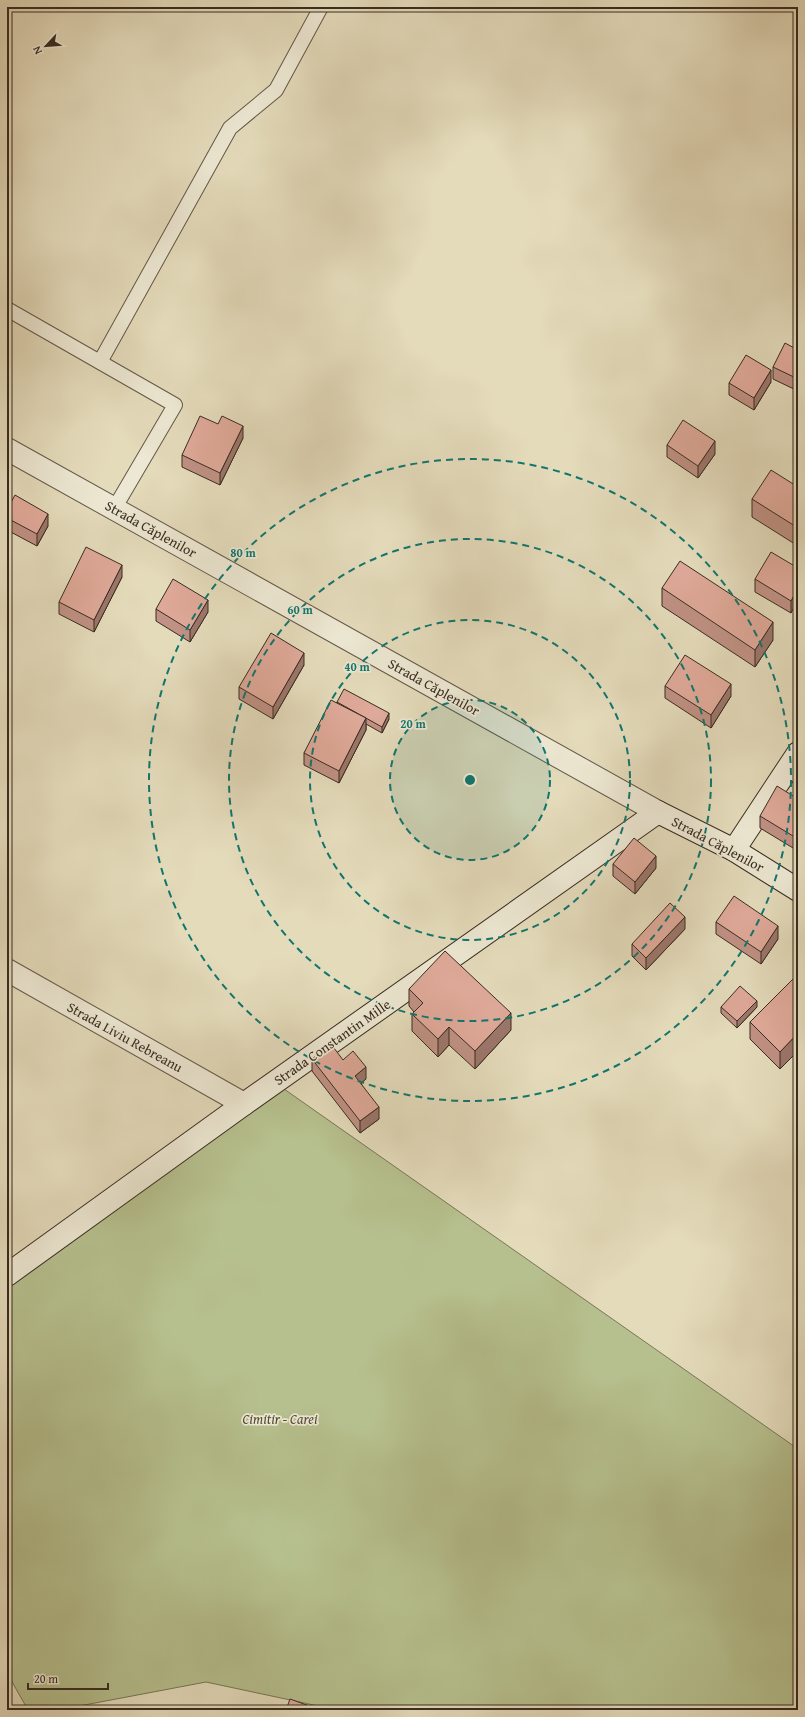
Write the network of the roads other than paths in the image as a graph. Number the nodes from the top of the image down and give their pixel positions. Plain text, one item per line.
1 (321, 7) edge
2 (7, 309) edge
3 (100, 362) junction
4 (7, 449) edge
5 (114, 508) junction
6 (798, 753) edge
7 (658, 812) junction
8 (734, 850) junction
9 (798, 890) edge
10 (7, 970) edge
11 (244, 1104) junction
12 (7, 1275) edge

1 - 3 lane
2 - 3 lane
3 - 5 lane
4 - 5 main road, Strada Căplenilor
5 - 7 main road, Strada Căplenilor
6 - 8 main road
7 - 8 main road, Strada Căplenilor
7 - 11 main road, Strada Constantin Mille
8 - 9 main road, Strada Căplenilor
10 - 11 main road, Strada Liviu Rebreanu
11 - 12 main road, Strada Constantin Mille

